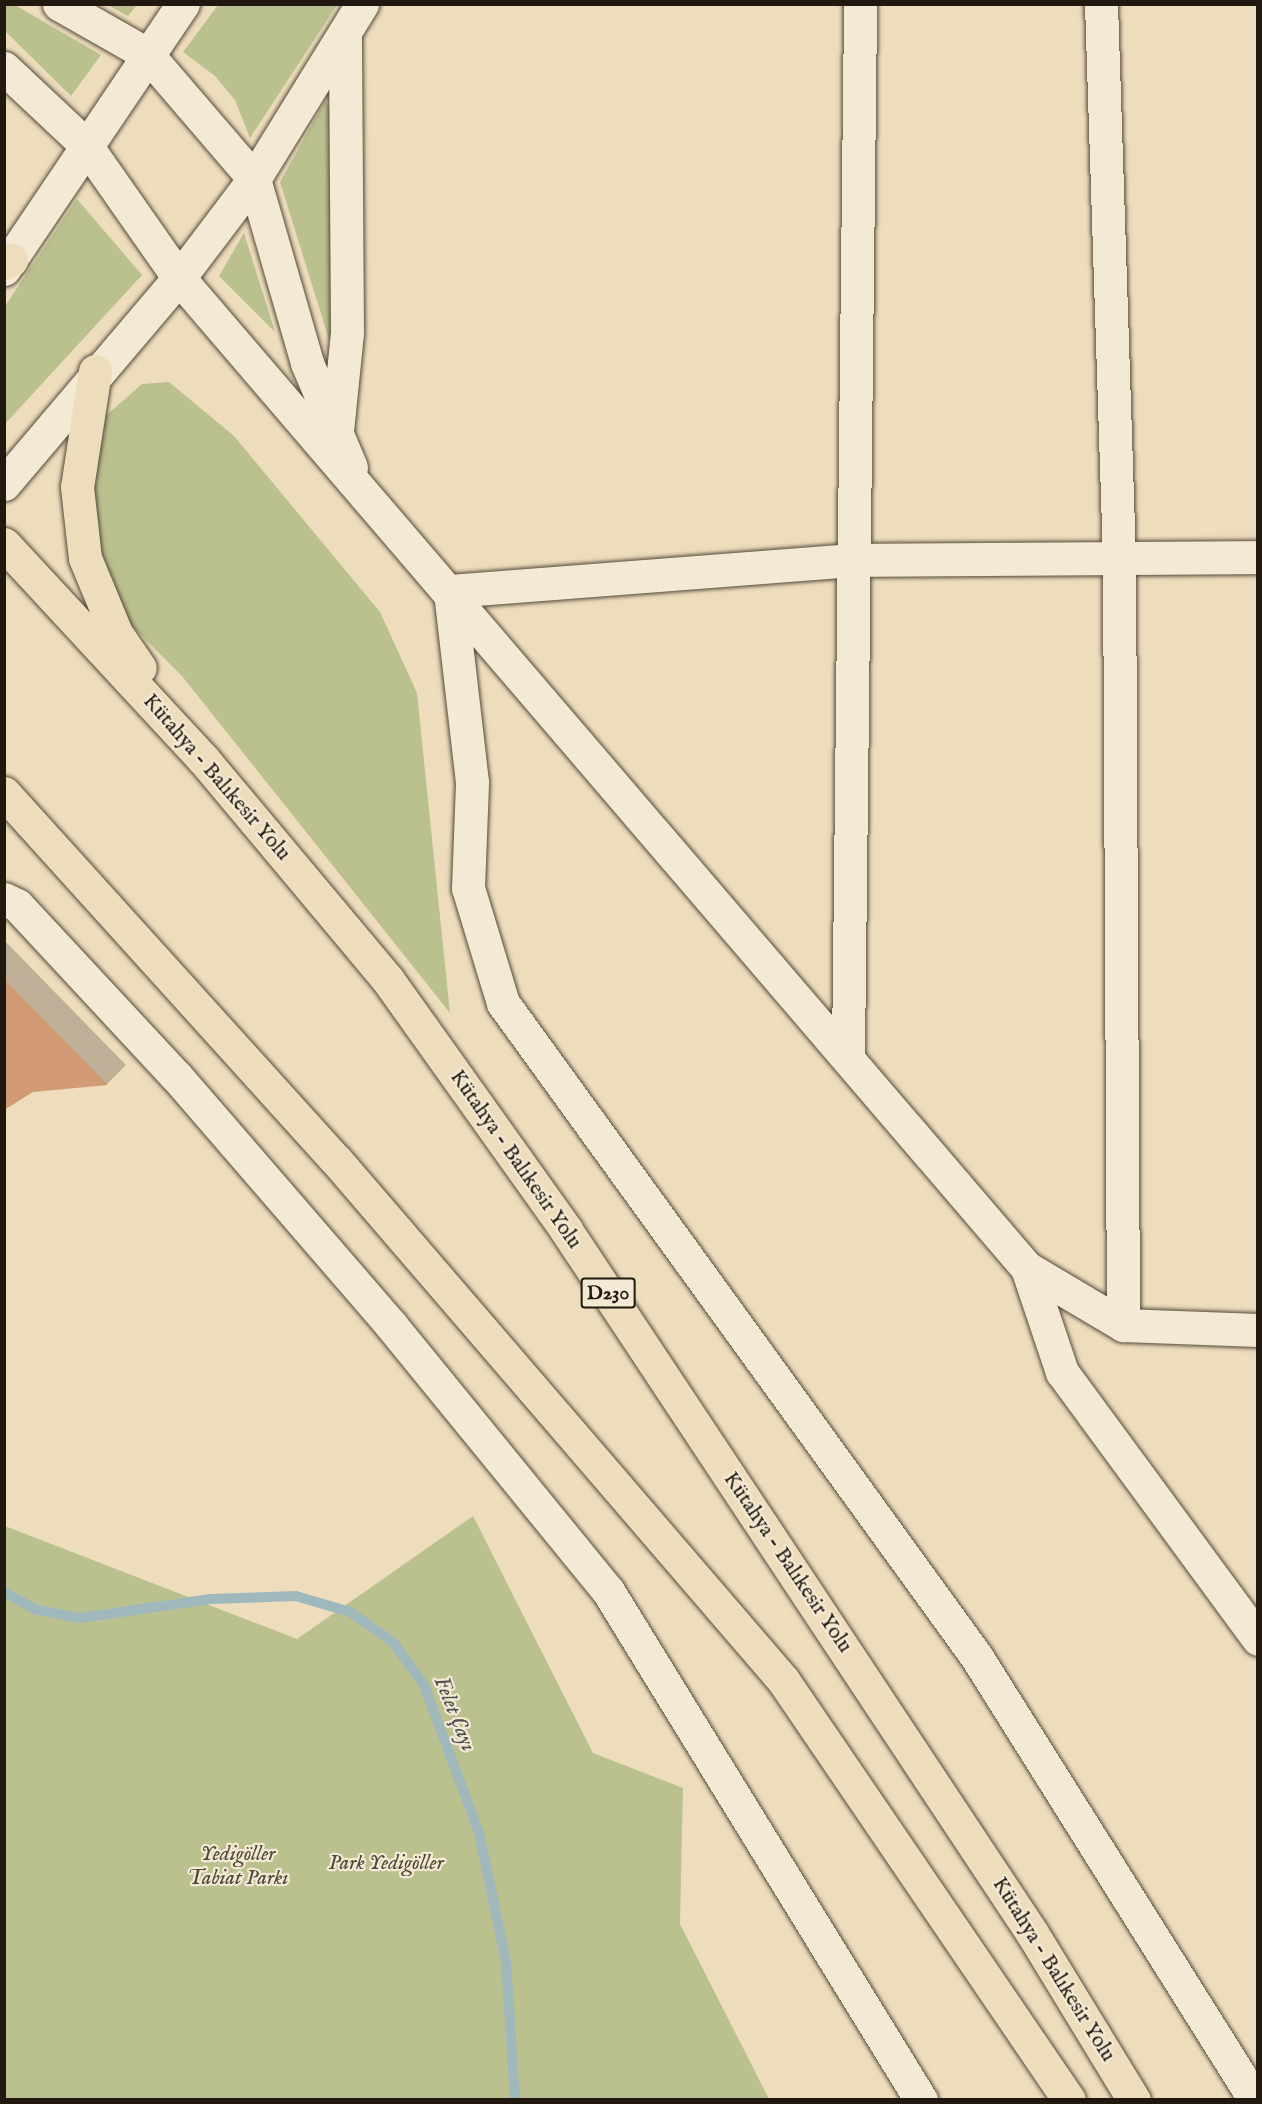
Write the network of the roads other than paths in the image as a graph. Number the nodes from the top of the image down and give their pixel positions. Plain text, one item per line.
1 (59, 4) edge
2 (183, 4) edge
3 (860, 4) edge
4 (1101, 4) edge
5 (353, 18) edge
6 (147, 54) junction
7 (4, 68) edge
8 (85, 144) junction
9 (254, 179) junction
10 (7, 264) edge
11 (179, 278) junction
12 (95, 371) junction
13 (337, 433) junction
14 (4, 484) edge
15 (365, 499) junction
16 (4, 544) edge
17 (1257, 557) edge
18 (1119, 558) junction
19 (856, 560) junction
20 (450, 591) junction
21 (204, 760) junction
22 (4, 793) edge
23 (9, 902) edge
24 (848, 1053) junction
25 (1027, 1268) junction
26 (1123, 1325) junction
27 (1257, 1330) edge
28 (1257, 1639) edge
29 (921, 2100) edge
30 (1069, 2100) edge
31 (1134, 2100) edge
32 (1255, 2100) edge

1 - 6 street
2 - 6 street
3 - 19 street
4 - 18 street
5 - 9 street
5 - 13 street
6 - 8 street
6 - 9 street
7 - 8 street
8 - 10 street
8 - 11 street
9 - 11 street
9 - 13 street
11 - 12 street
11 - 15 street
12 - 14 street
12 - 21 highway
13 - 15 street
15 - 20 street
16 - 21 highway, Kütahya - Balıkesir Yolu / D230
17 - 18 street
18 - 19 street
18 - 26 street
19 - 20 street
19 - 24 street
20 - 24 street
20 - 32 street
21 - 31 highway, Kütahya - Balıkesir Yolu / D230
22 - 30 highway
23 - 29 street
24 - 25 street
25 - 26 street
25 - 28 street
26 - 27 street

